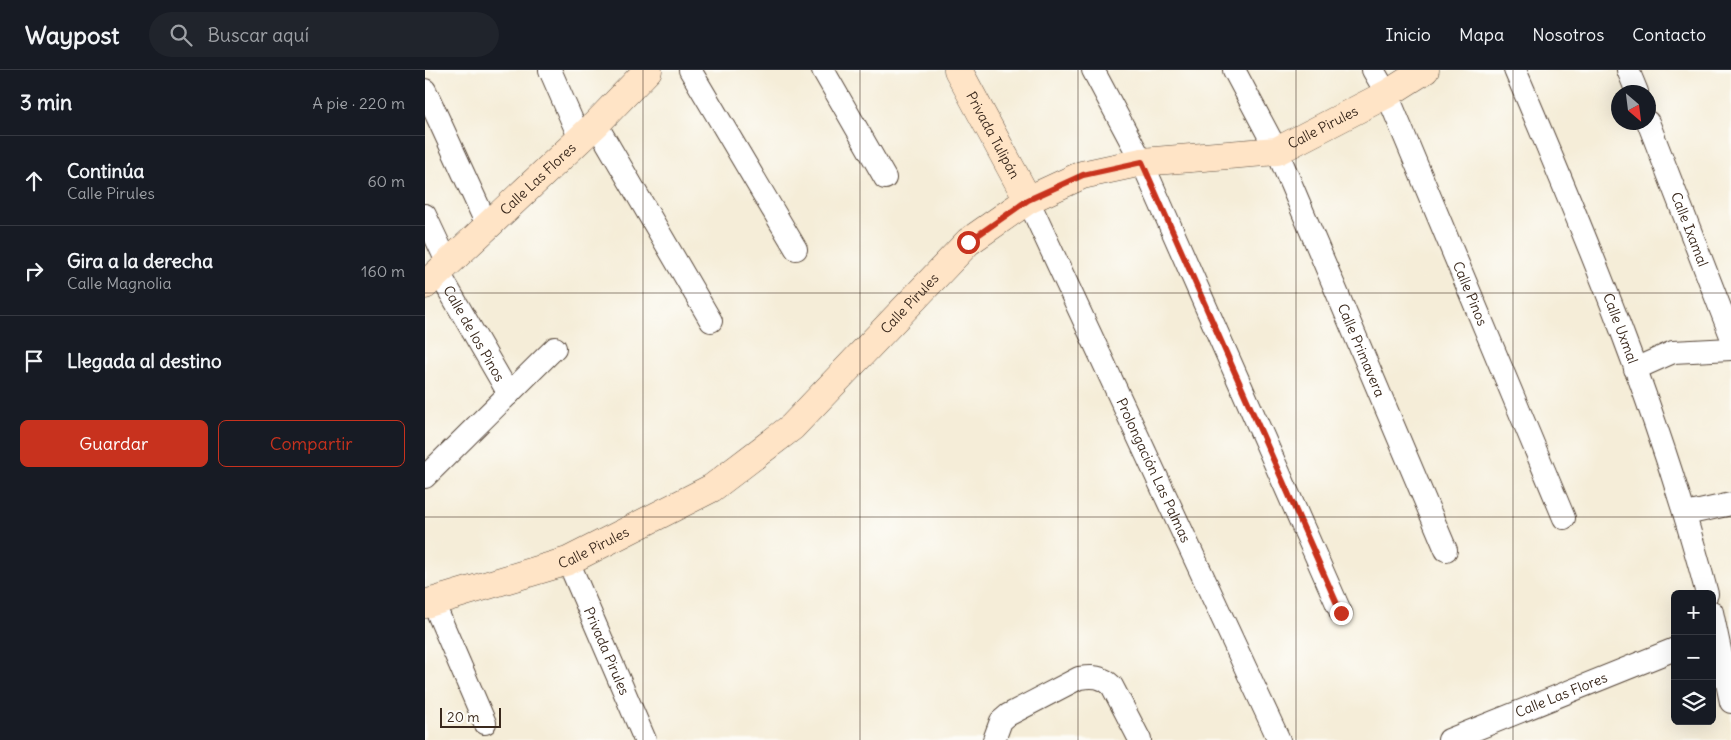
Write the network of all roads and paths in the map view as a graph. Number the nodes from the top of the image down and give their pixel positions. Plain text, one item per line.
1 (550, 70) edge
2 (689, 70) edge
3 (823, 70) edge
4 (958, 70) edge
5 (1093, 70) edge
6 (1234, 70) edge
7 (1373, 70) edge
8 (1425, 70) edge
9 (1515, 70) edge
10 (1628, 70) edge
11 (646, 71) edge
12 (1634, 85) edge
13 (425, 90) edge
14 (1387, 94) junction
15 (1652, 130) edge
16 (588, 131) junction
17 (1277, 150) junction
18 (1142, 162) junction
19 (885, 178) dead end
20 (1028, 200) junction
21 (425, 215) edge
22 (488, 227) junction
23 (796, 249) dead end
24 (437, 274) edge
25 (711, 321) dead end
26 (1731, 338) edge
27 (555, 348) dead end
28 (1635, 369) junction
29 (509, 394) junction
30 (425, 477) edge
31 (1731, 504) edge
32 (1686, 514) junction
33 (1564, 518) dead end
34 (1445, 550) dead end
35 (568, 561) junction
36 (1706, 590) edge
37 (429, 603) edge
38 (1341, 613) dead end
39 (1718, 626) edge
40 (1671, 651) edge
41 (1731, 702) edge
42 (485, 723) dead end
43 (996, 735) edge
44 (645, 740) edge
45 (1140, 740) edge
46 (1279, 740) edge
47 (1449, 740) edge

1 - 16 street
2 - 23 street
3 - 19 street
4 - 20 street, Privada Tulipán
5 - 18 street
6 - 17 street, Calle Primavera
7 - 14 street, Calle Pinos
8 - 14 street, Calle Pirules
9 - 28 street, Calle Uxmal
10 - 12 street
11 - 16 street, Calle Las Flores
13 - 22 street
14 - 17 street, Calle Pirules
14 - 33 street, Calle Pinos
15 - 26 street, Calle Ixamal
16 - 22 street, Calle Las Flores
16 - 25 street
17 - 18 street, Calle Pirules
17 - 34 street, Calle Primavera
18 - 20 street, Calle Pirules
18 - 38 street
20 - 35 street, Calle Pirules
20 - 46 street, Prolongación Las Palmas
21 - 24 street, Calle de los Pinos
22 - 24 street, Calle Las Flores
24 - 29 street, Calle de los Pinos
26 - 28 street
27 - 29 street
28 - 32 street, Calle Uxmal
29 - 30 street
31 - 32 street
32 - 36 street, Calle Uxmal
35 - 37 street, Calle Pirules
35 - 44 street, Privada Pirules
37 - 42 street
39 - 41 street
40 - 47 street, Calle Las Flores
43 - 45 street

